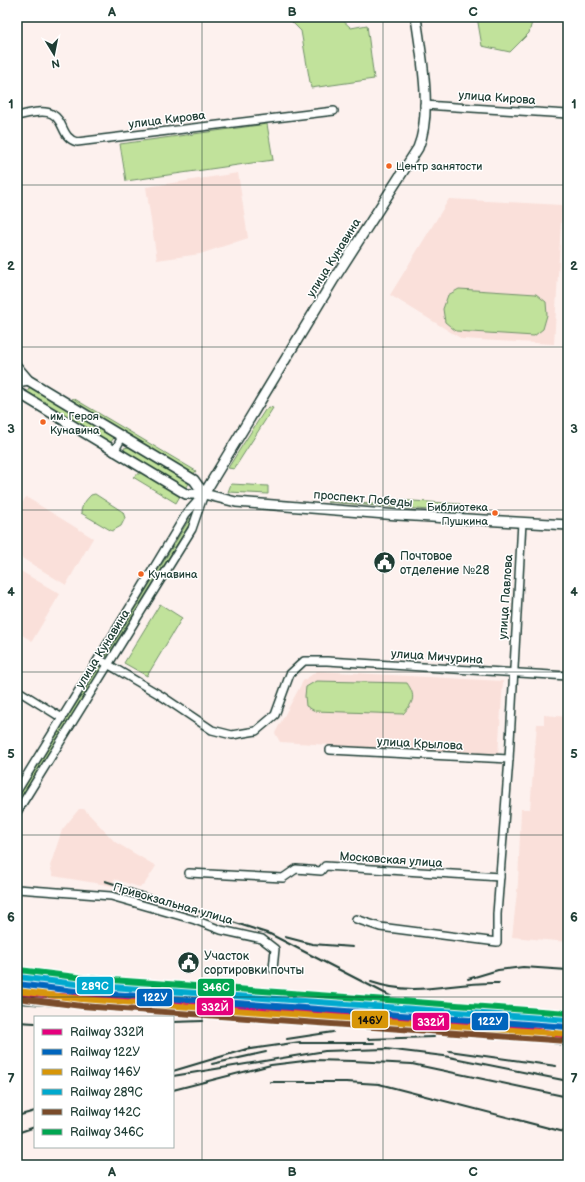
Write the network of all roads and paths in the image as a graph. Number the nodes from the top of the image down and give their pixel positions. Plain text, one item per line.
1 (416, 17) edge
2 (424, 105) junction
3 (334, 111) dead end
4 (568, 114) edge
5 (17, 116) edge
6 (17, 367) edge
7 (28, 380) junction
8 (17, 382) edge
9 (18, 393) edge
10 (122, 437) junction
11 (114, 452) junction
12 (204, 494) junction
13 (522, 522) junction
14 (568, 525) edge
15 (99, 659) junction
16 (108, 664) junction
17 (512, 673) junction
18 (568, 676) edge
19 (17, 690) edge
20 (62, 718) junction
21 (330, 750) dead end
22 (508, 759) junction
23 (17, 791) edge
24 (17, 812) edge
25 (189, 873) dead end
26 (500, 877) junction
27 (17, 889) edge
28 (356, 918) dead end
29 (273, 969) dead end

1 - 2 main road, улица Кунавина
2 - 4 street, улица Кирова
2 - 12 main road, улица Кунавина
3 - 5 street, улица Кирова
6 - 7 main road
7 - 8 main road
7 - 10 main road
9 - 11 main road, проспект Победы
10 - 11 street
10 - 12 main road
11 - 12 main road, проспект Победы
12 - 13 main road, проспект Победы
12 - 15 street, улица Кунавина
12 - 16 street, улица Кунавина
13 - 14 main road, проспект Победы
13 - 17 street, улица Павлова
15 - 16 street
15 - 20 street, улица Кунавина
16 - 17 street, улица Мичурина
16 - 24 street, улица Кунавина
17 - 18 street, улица Мичурина
17 - 22 street, улица Павлова
19 - 20 street
20 - 23 street, улица Кунавина
21 - 22 street, улица Крылова
22 - 26 street, улица Павлова
25 - 26 street, Московская улица
26 - 28 street, улица Павлова
27 - 29 street, Привокзальная улица

